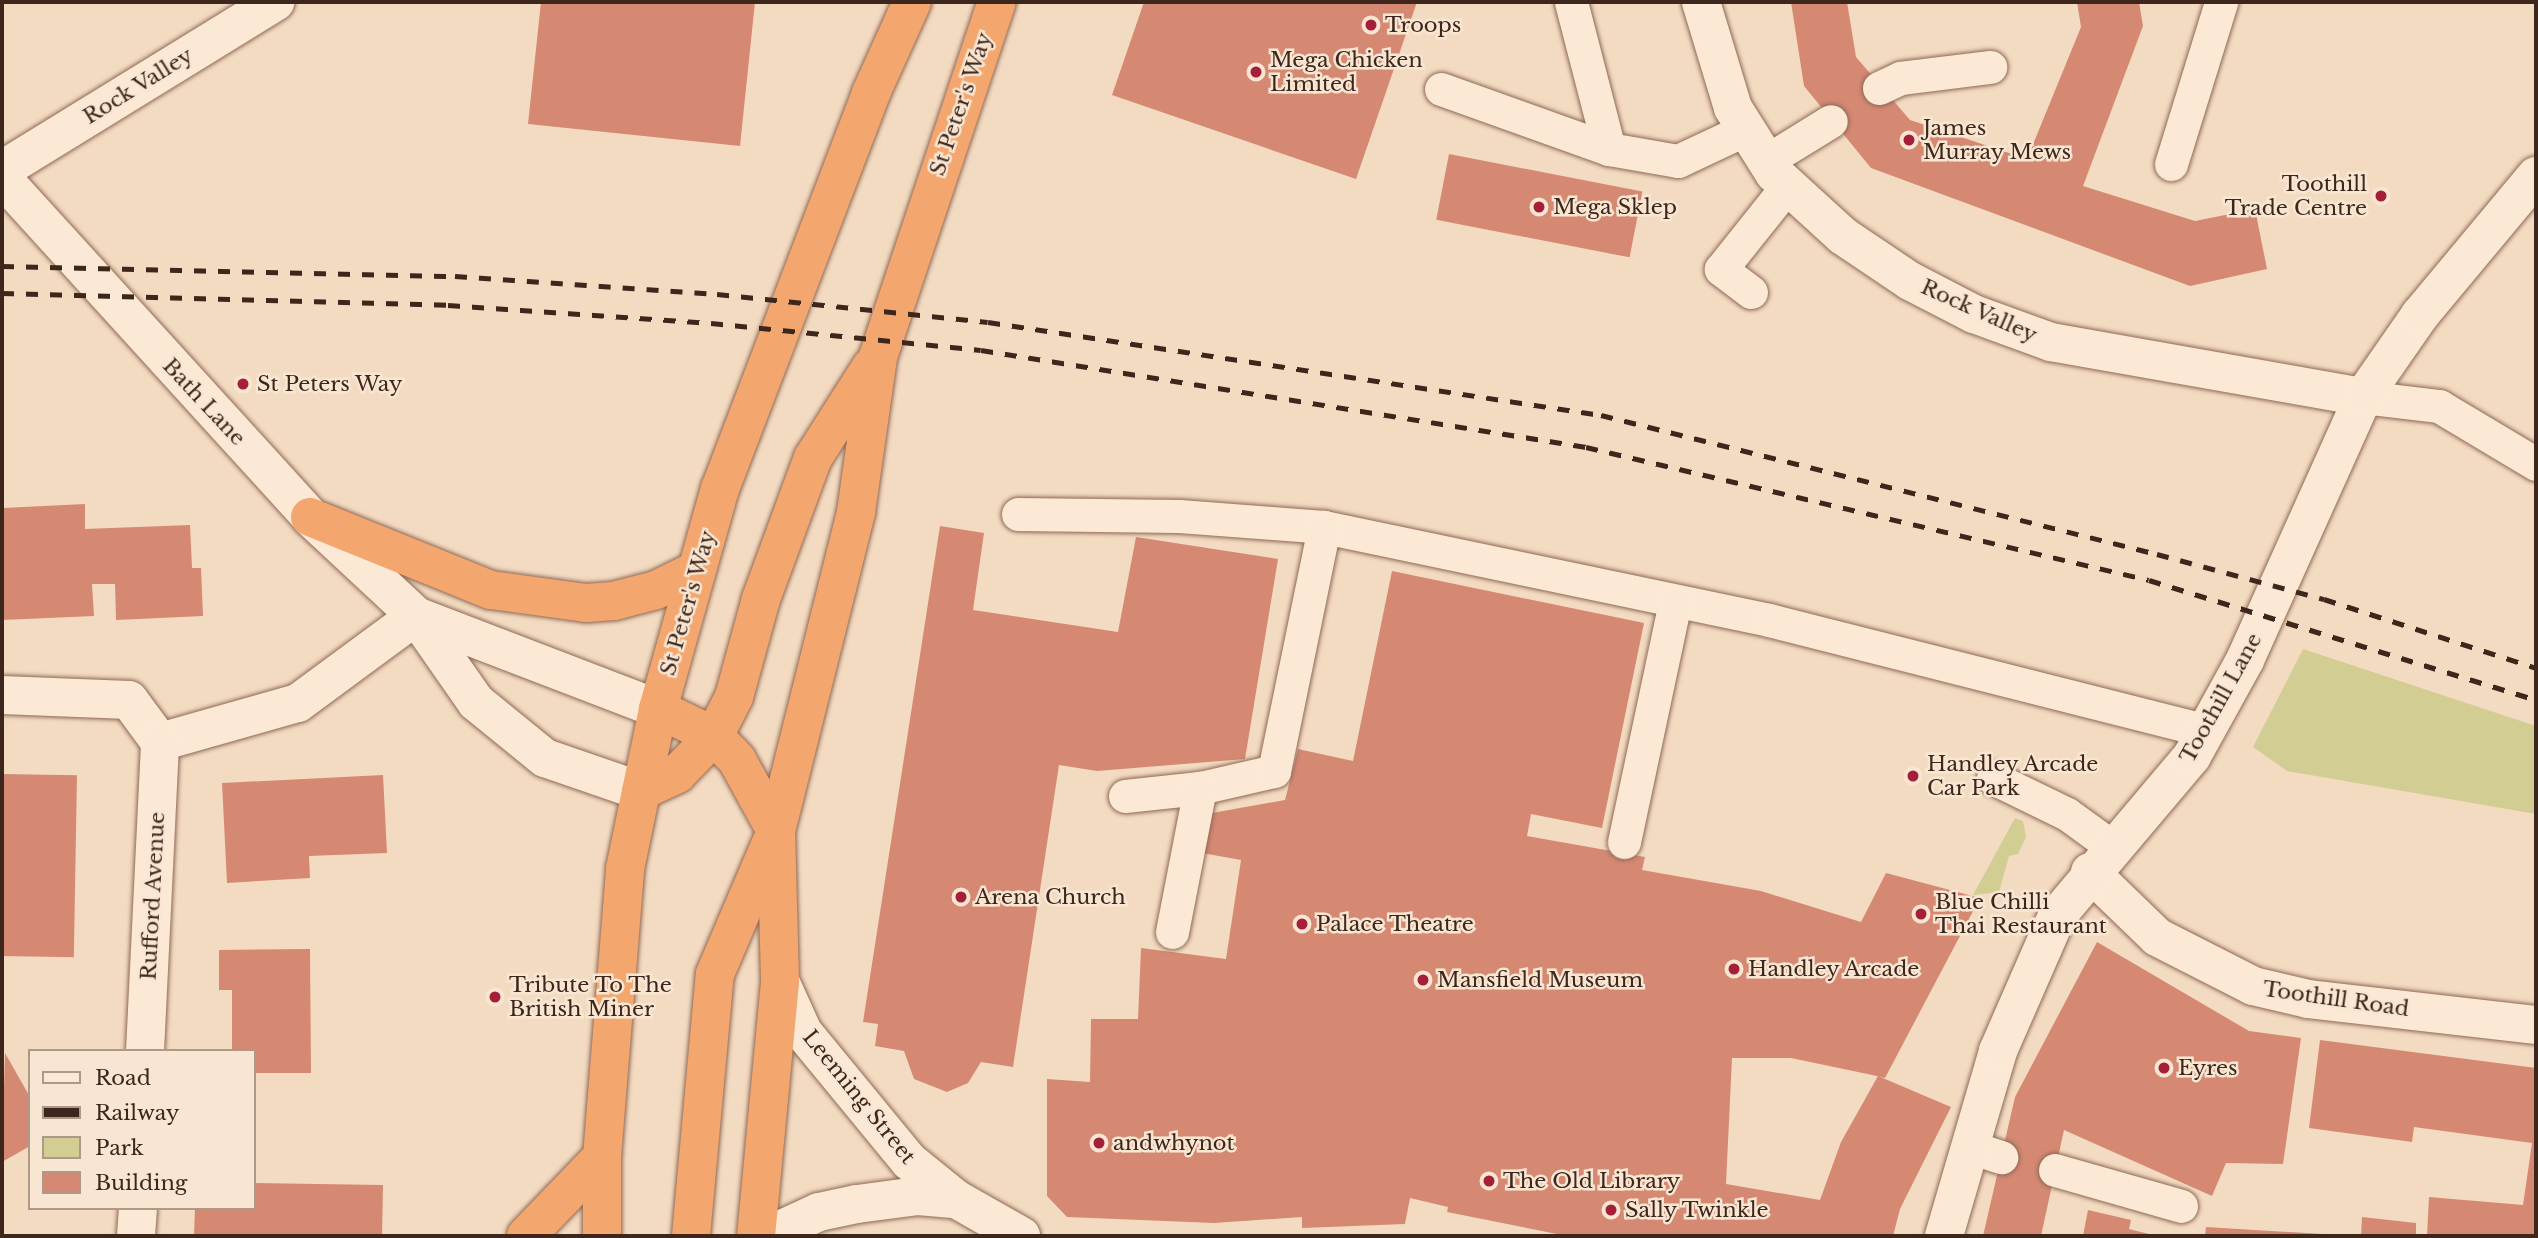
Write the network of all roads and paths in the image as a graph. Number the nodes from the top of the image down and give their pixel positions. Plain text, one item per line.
1 (275, 2) edge
2 (912, 2) edge
3 (997, 2) edge
4 (1571, 2) edge
5 (1701, 2) edge
6 (2221, 2) edge
7 (1990, 67) dead end
8 (1879, 88) dead end
9 (1441, 89) dead end
10 (1831, 121) dead end
11 (1746, 129) junction
12 (1609, 149) junction
13 (2171, 164) dead end
14 (2, 170) edge
15 (1777, 173) junction
16 (2536, 176) edge
17 (2, 178) edge
18 (1751, 292) dead end
19 (878, 357) junction
20 (2363, 397) junction
21 (2536, 464) edge
22 (1018, 514) dead end
23 (310, 517) junction
24 (1324, 527) junction
25 (695, 571) junction
26 (1675, 602) junction
27 (416, 616) junction
28 (2, 695) edge
29 (659, 709) junction
30 (2207, 731) junction
31 (714, 736) junction
32 (160, 742) junction
33 (1993, 778) dead end
34 (1200, 788) junction
35 (641, 791) junction
36 (1125, 796) dead end
37 (776, 831) junction
38 (1624, 842) dead end
39 (2102, 860) junction
40 (1172, 932) dead end
41 (780, 981) junction
42 (2536, 1025) edge
43 (145, 1049) edge
44 (602, 1157) junction
45 (2055, 1170) dead end
46 (956, 1199) junction
47 (2181, 1206) dead end
48 (138, 1210) edge
49 (136, 1236) edge
50 (526, 1236) edge
51 (602, 1236) edge
52 (691, 1236) edge
53 (756, 1236) edge
54 (767, 1236) edge
55 (1021, 1236) edge
56 (1944, 1236) edge

1 - 14 street, Rock Valley
2 - 25 highway, St Peter's Way
3 - 19 highway, St Peter's Way
4 - 12 lane
5 - 11 street, Rock Valley
6 - 13 lane
7 - 8 lane
9 - 12 lane
10 - 15 lane
11 - 12 lane
11 - 15 street, Rock Valley
15 - 18 lane
15 - 20 street, Rock Valley
16 - 20 street, Toothill Lane
17 - 23 street, Bath Lane
19 - 31 highway
19 - 37 highway, St Peter's Way
20 - 21 lane
20 - 30 street, Toothill Lane
22 - 24 lane
23 - 25 highway
23 - 27 street, Bath Lane
24 - 26 lane
24 - 34 lane
25 - 29 highway, St Peter's Way
26 - 30 lane
26 - 38 lane
27 - 29 street, Bath Lane
27 - 32 street
27 - 35 street, Bath Lane
28 - 32 street
29 - 31 highway
29 - 35 highway, St Peter's Way
30 - 39 street, Toothill Lane
31 - 35 highway
31 - 37 highway
32 - 43 street, Rufford Avenue
33 - 39 lane
34 - 36 lane
34 - 40 lane
35 - 44 highway, St Peter's Way
37 - 41 highway, St Peter's Way
37 - 52 highway
39 - 42 street, Toothill Road
39 - 56 street, Toothill Lane
41 - 46 street, Leeming Street
41 - 53 highway, St Peter's Way
44 - 50 highway
44 - 51 highway, St Peter's Way
45 - 47 lane
46 - 54 street, Leeming Street
46 - 55 street, Leeming Street
48 - 49 street

